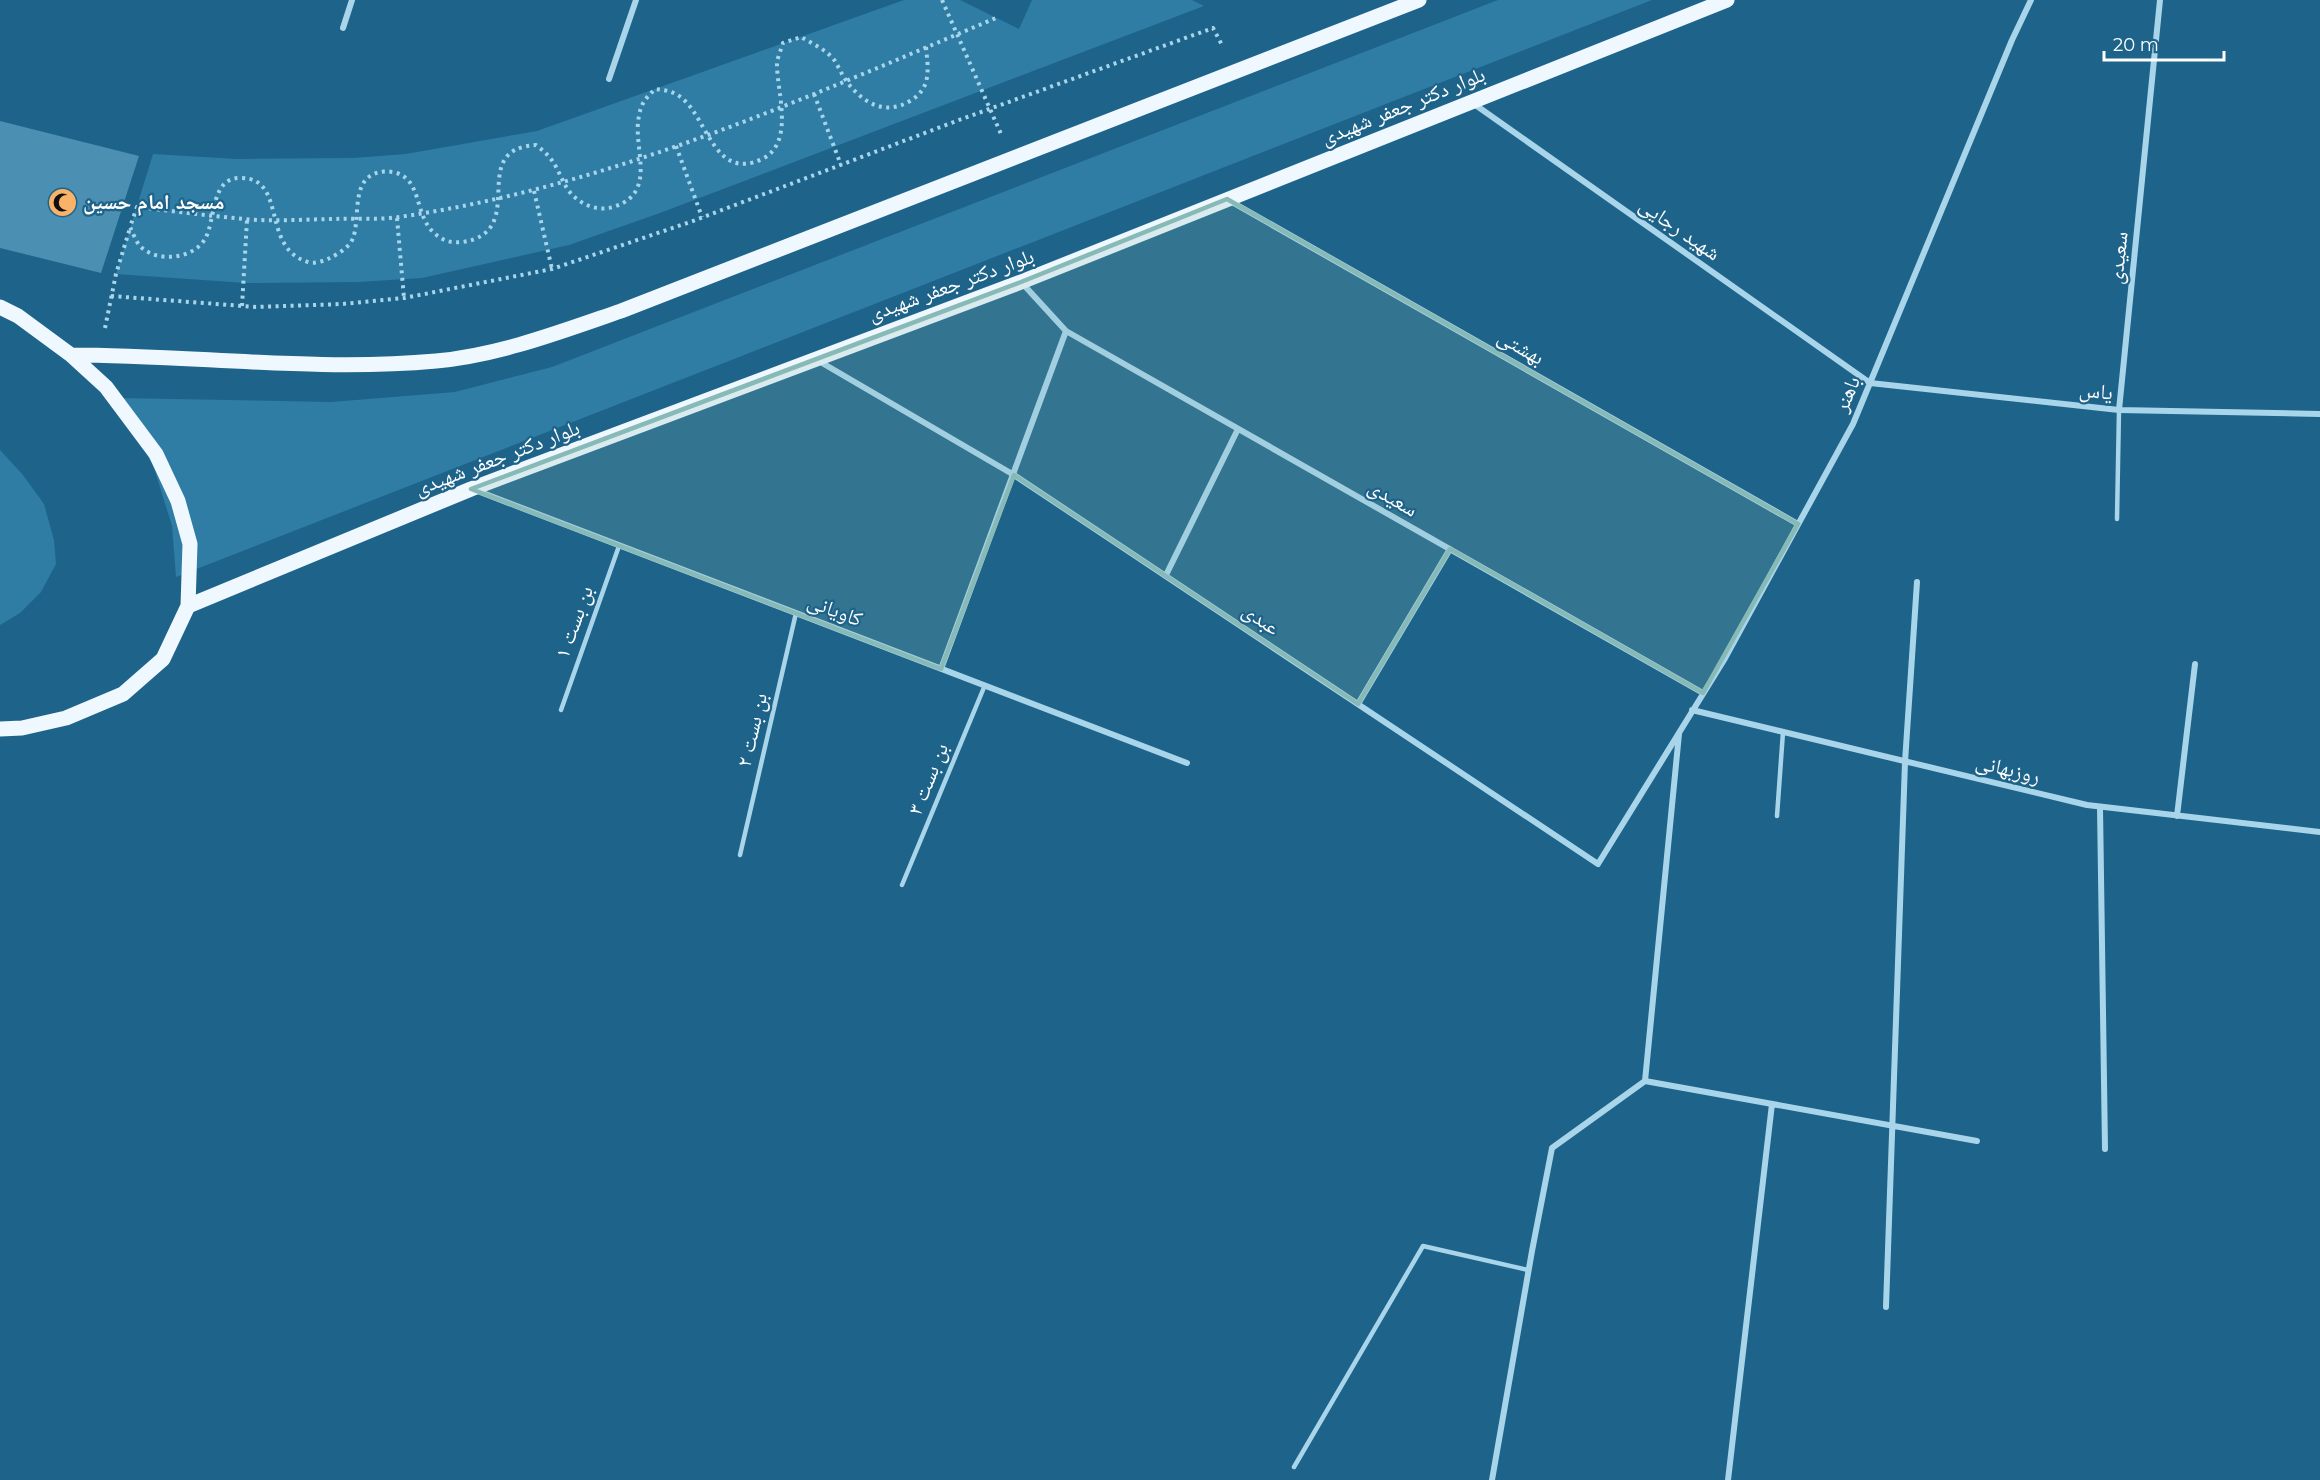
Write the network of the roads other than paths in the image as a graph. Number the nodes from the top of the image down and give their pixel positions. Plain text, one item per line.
1 (352, 0) edge
2 (636, 0) edge
3 (1419, 0) edge
4 (1727, 0) edge
5 (2031, 0) edge
6 (2160, 0) edge
7 (343, 28) dead end
8 (609, 79) dead end
9 (1471, 102) junction
10 (1227, 199) junction
11 (1021, 282) junction
12 (0, 307) edge
13 (1066, 331) junction
14 (71, 355) junction
15 (814, 358) junction
16 (1870, 383) junction
17 (2119, 410) junction
18 (2320, 414) edge
19 (1238, 429) junction
20 (1014, 475) junction
21 (471, 489) junction
22 (2117, 519) dead end
23 (1798, 524) junction
24 (619, 546) junction
25 (1450, 549) junction
26 (1166, 575) junction
27 (1917, 582) dead end
28 (188, 606) junction
29 (796, 613) junction
30 (2195, 664) dead end
31 (941, 669) junction
32 (985, 685) junction
33 (1703, 693) junction
34 (1358, 704) junction
35 (561, 710) dead end
36 (1692, 710) junction
37 (0, 729) edge
38 (1680, 730) junction
39 (1783, 732) junction
40 (1905, 762) junction
41 (1186, 763) dead end
42 (1650, 779) joint
43 (2100, 807) junction
44 (1777, 816) dead end
45 (2177, 816) junction
46 (2320, 832) edge
47 (740, 855) dead end
48 (902, 885) dead end
49 (1645, 1081) junction
50 (1772, 1104) junction
51 (1892, 1126) junction
52 (1977, 1141) dead end
53 (2105, 1149) dead end
54 (1528, 1270) junction
55 (1886, 1307) dead end
56 (1294, 1467) dead end
57 (1492, 1480) edge
58 (1728, 1480) edge

1 - 7 street
2 - 8 street
3 - 14 main road
4 - 9 main road, بلوار دکتر جعفر شهیدی
5 - 16 street, باهنر
6 - 17 street, سعیدی
9 - 10 main road, بلوار دکتر جعفر شهیدی
9 - 16 street, شهید رجایی
10 - 11 main road, بلوار دکتر جعفر شهیدی
10 - 23 street, بهشتی
11 - 13 street, سعیدی
11 - 15 main road, بلوار دکتر جعفر شهیدی
12 - 14 main road
13 - 19 street, سعیدی
13 - 20 street
14 - 28 main road
15 - 20 street, عبدی
15 - 21 main road, بلوار دکتر جعفر شهیدی
16 - 17 street, یاس
16 - 23 street, باهنر
17 - 18 street, یاس
17 - 22 lane, سعیدی
19 - 25 street, سعیدی
19 - 26 street
20 - 26 street, عبدی
20 - 31 street
21 - 24 street, کاویانی
21 - 28 main road, بلوار دکتر جعفر شهیدی
23 - 33 street, باهنر
24 - 29 street, کاویانی
24 - 35 lane, بن بست ۱
25 - 33 street, سعیدی
25 - 34 street
26 - 34 street, عبدی
27 - 40 street
28 - 37 main road
29 - 31 street, کاویانی
29 - 47 lane, بن بست ۲
30 - 45 street
31 - 32 street, کاویانی
32 - 41 street, کاویانی
32 - 48 lane, بن بست ۳
33 - 36 street, باهنر
34 - 42 street, عبدی
36 - 38 street, باهنر
36 - 39 street, روزبهانی
38 - 42 street, باهنر
38 - 49 street
39 - 40 street, روزبهانی
39 - 44 lane
40 - 43 street, روزبهانی
40 - 51 street
43 - 45 street, روزبهانی
43 - 53 street
45 - 46 street, روزبهانی
49 - 50 street
49 - 54 street
50 - 51 street
50 - 58 street
51 - 52 street
51 - 55 street
54 - 56 lane
54 - 57 street

